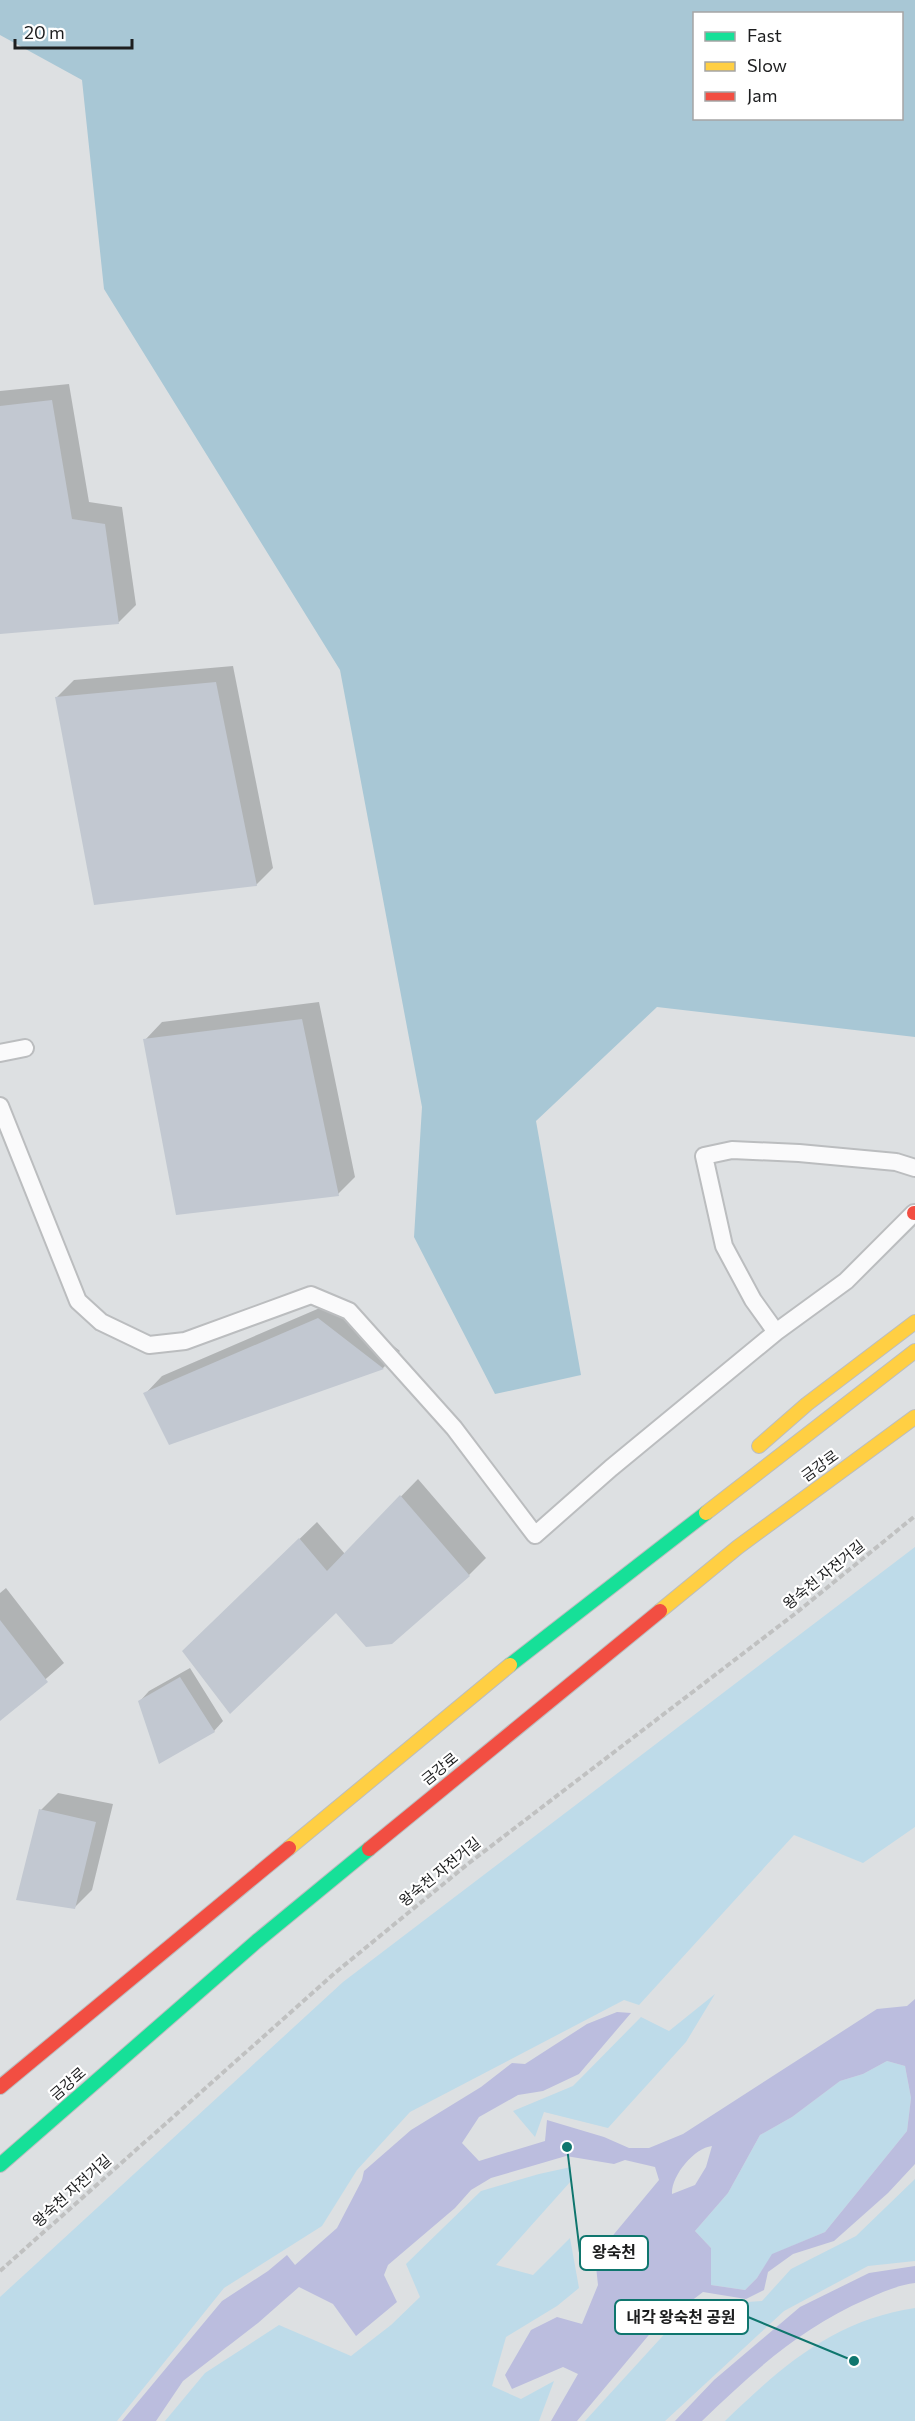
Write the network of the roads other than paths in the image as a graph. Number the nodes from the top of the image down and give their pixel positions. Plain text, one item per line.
1 (25, 1048) dead end
2 (0, 1053) edge
3 (0, 1106) edge
4 (915, 1168) edge
5 (915, 1213) edge
6 (915, 1322) edge
7 (776, 1332) junction
8 (915, 1351) edge
9 (915, 1417) edge
10 (745, 1459) dead end
11 (682, 1514) dead end
12 (532, 1647) junction
13 (0, 2087) edge
14 (0, 2165) edge

1 - 2 lane
3 - 7 lane
4 - 7 lane
5 - 7 lane
6 - 10 main road
8 - 12 main road
9 - 14 main road, 금강로
11 - 12 main road
12 - 13 main road

